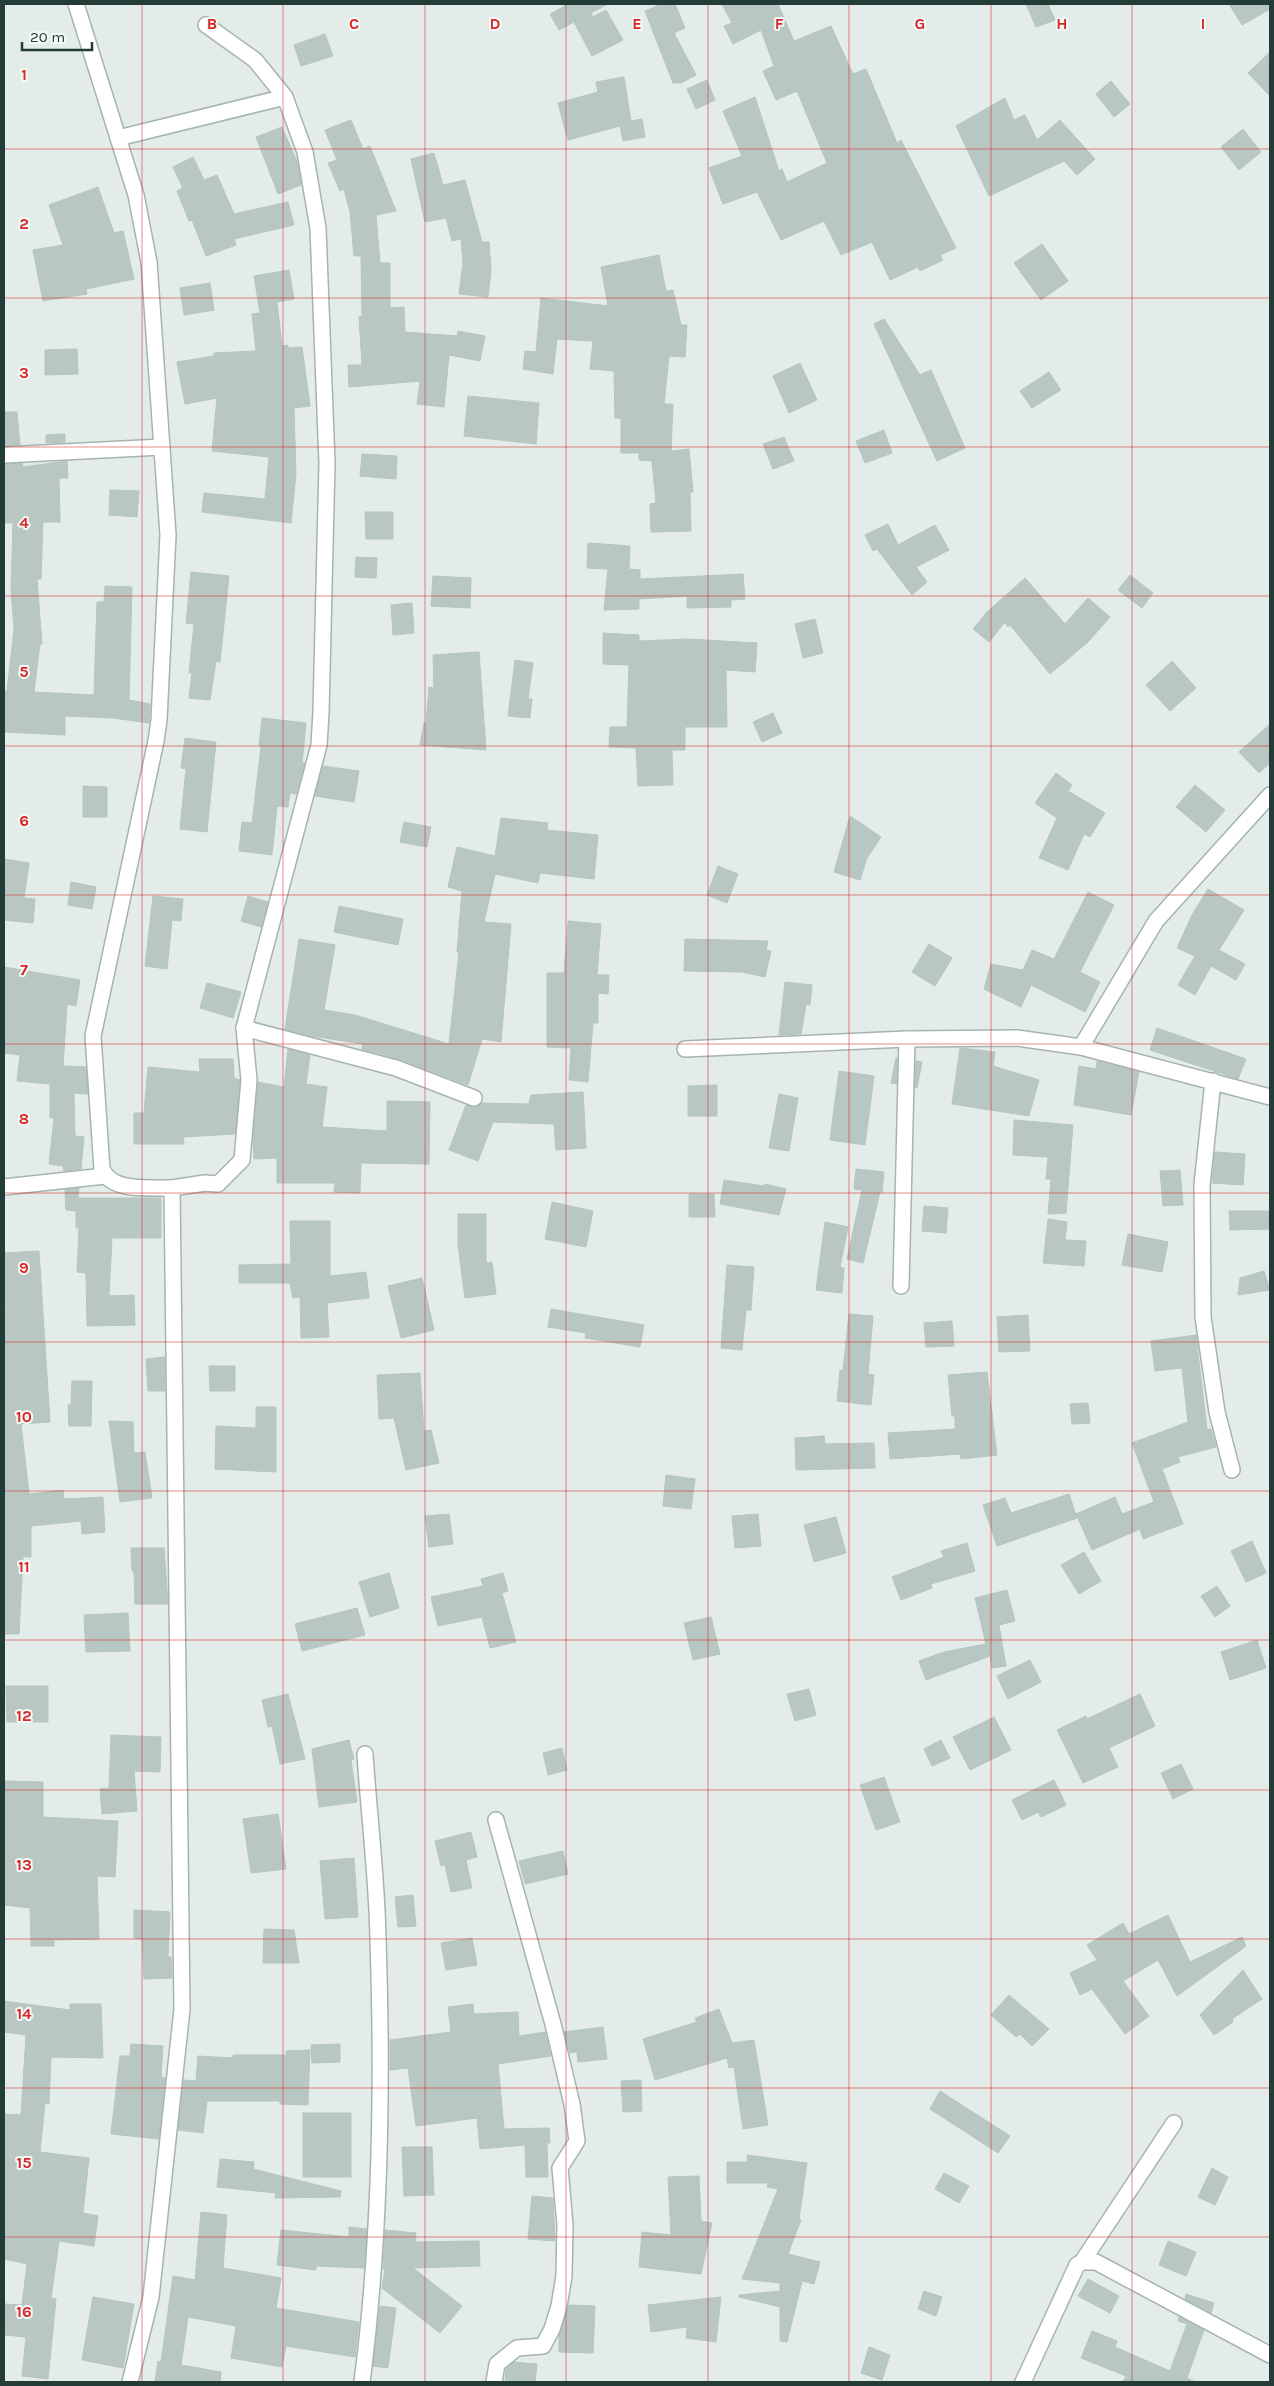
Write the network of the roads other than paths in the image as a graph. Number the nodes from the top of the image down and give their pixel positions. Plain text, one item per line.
1 (76, 4) edge
2 (206, 25) dead end
3 (285, 97) junction
4 (118, 138) junction
5 (162, 447) junction
6 (4, 455) edge
7 (1270, 795) edge
8 (244, 1028) junction
9 (907, 1039) junction
10 (1081, 1047) junction
11 (685, 1049) dead end
12 (1212, 1081) junction
13 (1270, 1097) edge
14 (474, 1098) dead end
15 (105, 1176) junction
16 (4, 1187) edge
17 (172, 1188) junction
18 (901, 1286) dead end
19 (1232, 1470) dead end
20 (365, 1754) dead end
21 (496, 1820) dead end
22 (1174, 2123) dead end
23 (1082, 2262) junction
24 (1270, 2355) edge
25 (130, 2382) edge
26 (362, 2382) edge
27 (494, 2382) edge
28 (1023, 2382) edge

1 - 4 street
2 - 3 street
3 - 4 street
3 - 8 street
4 - 5 street
5 - 6 street
5 - 15 street
7 - 10 street
8 - 14 street
8 - 17 street
9 - 10 street
9 - 11 street
9 - 18 street
10 - 12 street
12 - 13 street
12 - 19 street
15 - 16 street
15 - 17 street
17 - 25 street
20 - 26 street
21 - 27 street
22 - 23 street
23 - 24 street
23 - 28 street

